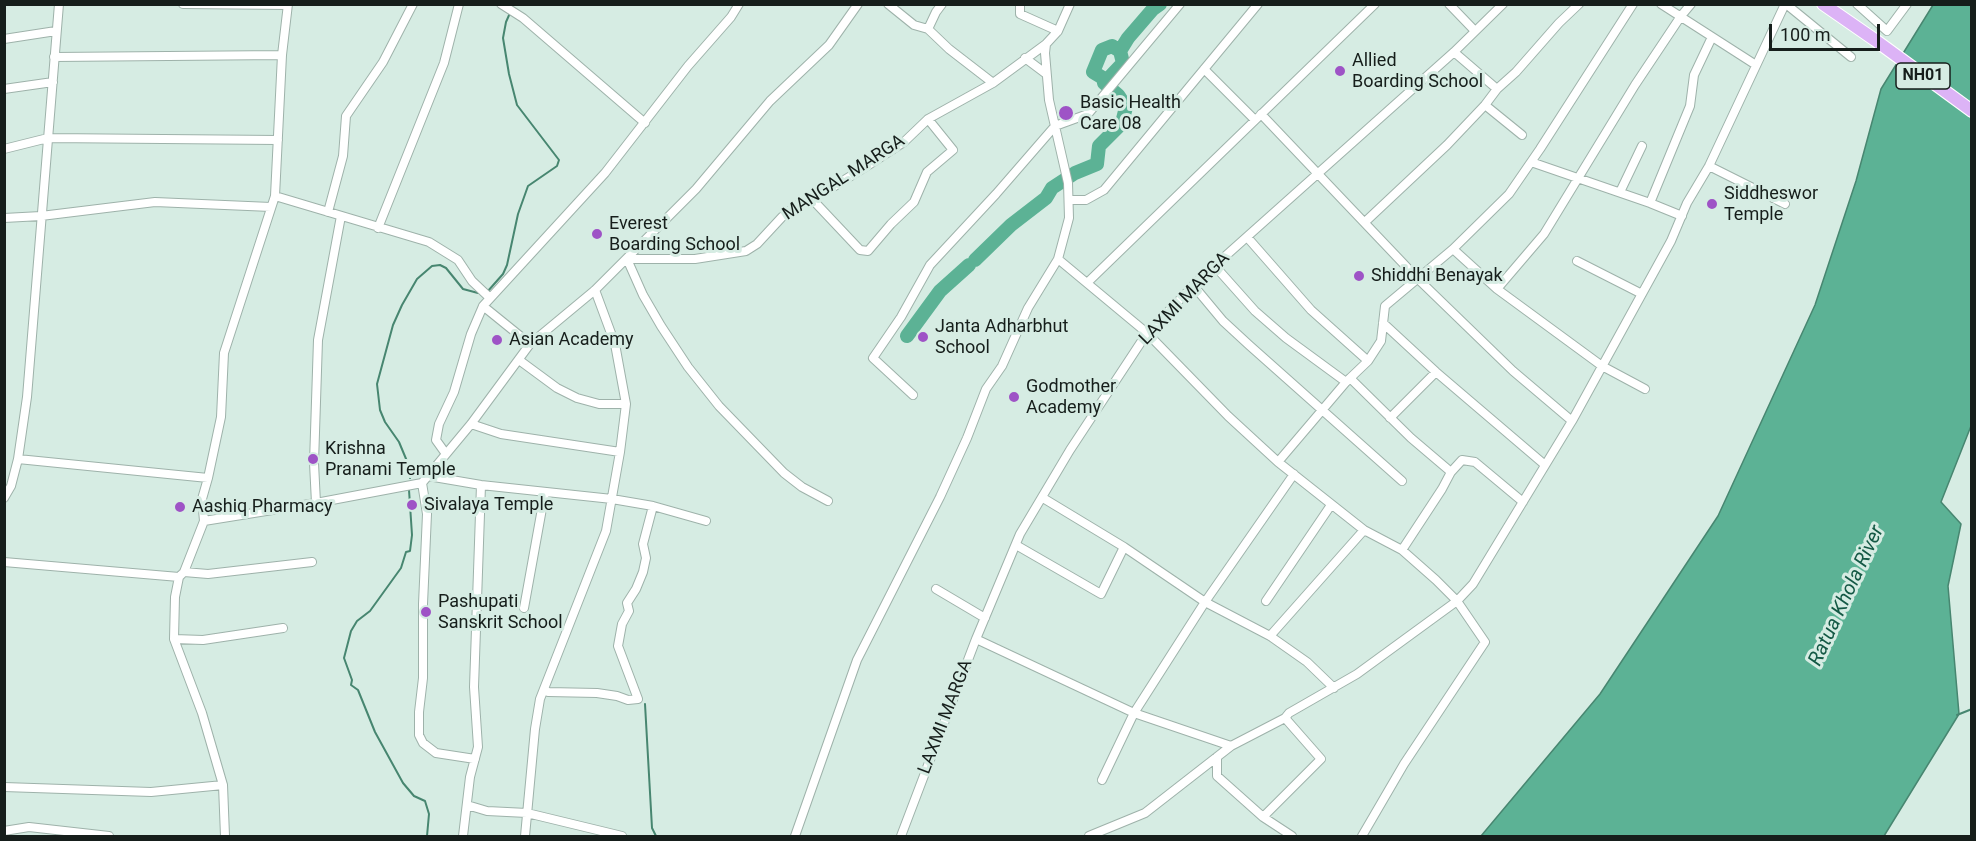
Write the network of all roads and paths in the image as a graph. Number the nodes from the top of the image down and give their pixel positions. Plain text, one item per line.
1 (59, 4) edge
2 (183, 4) edge
3 (413, 4) edge
4 (459, 4) edge
5 (501, 4) edge
6 (739, 4) edge
7 (858, 4) edge
8 (888, 4) edge
9 (942, 4) edge
10 (1020, 4) edge
11 (1070, 4) edge
12 (1180, 4) edge
13 (1258, 4) edge
14 (1375, 4) edge
15 (1449, 4) edge
16 (1503, 4) edge
17 (1579, 4) edge
18 (1633, 4) edge
19 (1661, 4) edge
20 (1691, 4) edge
21 (1786, 4) edge
22 (1823, 4) edge
23 (1857, 4) edge
24 (1907, 4) edge
25 (288, 5) edge
26 (1681, 16) junction
27 (928, 29) junction
28 (56, 31) junction
29 (1058, 31) junction
30 (1475, 31) junction
31 (1712, 37) junction
32 (4, 39) edge
33 (1046, 44) junction
34 (1454, 52) junction
35 (282, 55) junction
36 (54, 57) junction
37 (1851, 57) dead end
38 (1025, 58) junction
39 (1756, 65) junction
40 (1204, 69) junction
41 (1045, 73) junction
42 (53, 82) junction
43 (993, 83) junction
44 (4, 88) edge
45 (1497, 89) junction
46 (1485, 105) junction
47 (1971, 111) edge
48 (1258, 117) junction
49 (928, 119) junction
50 (645, 123) junction
51 (1055, 126) junction
52 (1522, 135) dead end
53 (48, 138) junction
54 (278, 140) junction
55 (1642, 146) dead end
56 (4, 149) edge
57 (1531, 162) junction
58 (1709, 166) junction
59 (1318, 172) junction
60 (1580, 178) junction
61 (1620, 192) junction
62 (275, 196) junction
63 (810, 197) junction
64 (1069, 200) junction
65 (1650, 203) junction
66 (1785, 204) dead end
67 (272, 207) junction
68 (328, 212) junction
69 (41, 216) junction
70 (341, 216) junction
71 (1682, 216) junction
72 (4, 218) edge
73 (1365, 222) junction
74 (378, 228) junction
75 (1247, 237) junction
76 (1453, 249) junction
77 (627, 259) junction
78 (1058, 259) junction
79 (1577, 261) dead end
80 (1214, 265) junction
81 (1418, 279) junction
82 (1087, 283) junction
83 (1193, 285) junction
84 (1497, 289) junction
85 (594, 290) junction
86 (1642, 294) junction
87 (490, 298) junction
88 (483, 306) junction
89 (1383, 323) junction
90 (1147, 333) junction
91 (530, 344) junction
92 (519, 360) junction
93 (1368, 361) junction
94 (1602, 366) junction
95 (1436, 372) junction
96 (1348, 380) junction
97 (1645, 389) dead end
98 (913, 395) dead end
99 (626, 404) junction
100 (1322, 411) junction
101 (1390, 418) junction
102 (1572, 421) junction
103 (471, 424) junction
104 (620, 452) junction
105 (446, 454) junction
106 (18, 459) junction
107 (1278, 462) junction
108 (1545, 465) junction
109 (1451, 472) junction
110 (1294, 474) junction
111 (208, 478) junction
112 (425, 479) junction
113 (1402, 481) dead end
114 (481, 485) junction
115 (545, 492) junction
116 (4, 498) edge
117 (1043, 498) junction
118 (612, 499) junction
119 (828, 501) dead end
120 (1523, 502) junction
121 (316, 503) junction
122 (1331, 505) junction
123 (653, 506) junction
124 (204, 520) junction
125 (706, 521) dead end
126 (1364, 530) junction
127 (1016, 545) junction
128 (1124, 547) junction
129 (1402, 550) junction
130 (4, 562) edge
131 (312, 562) dead end
132 (182, 574) junction
133 (936, 589) dead end
134 (1205, 602) junction
135 (1266, 602) dead end
136 (1457, 602) junction
137 (524, 608) dead end
138 (985, 618) junction
139 (283, 628) dead end
140 (1270, 636) junction
141 (174, 639) junction
142 (976, 639) junction
143 (1334, 688) junction
144 (544, 689) junction
145 (1134, 713) junction
146 (1285, 718) junction
147 (1231, 746) junction
148 (1217, 757) junction
149 (475, 759) junction
150 (1102, 780) dead end
151 (223, 785) junction
152 (4, 787) edge
153 (467, 805) junction
154 (527, 813) junction
155 (1263, 817) junction
156 (4, 831) edge
157 (595, 834) edge
158 (109, 837) edge
159 (225, 837) edge
160 (463, 837) edge
161 (525, 837) edge
162 (622, 837) edge
163 (795, 837) edge
164 (901, 837) edge
165 (1089, 837) edge
166 (1292, 837) edge
167 (1362, 837) edge

1 - 28 street
2 - 25 street
3 - 68 street
4 - 74 street
5 - 50 street
6 - 50 street
7 - 77 street
8 - 27 street
9 - 27 street
10 - 29 street
11 - 29 street, MANGAL MARGA
12 - 51 street
13 - 40 street
14 - 48 street
15 - 30 street
16 - 30 street, LAXMI MARGA
17 - 45 street
18 - 57 street
19 - 26 street
20 - 26 street
21 - 37 street
21 - 39 street
22 - 47 highway, NH01
23 - 24 street
25 - 35 street
26 - 31 street
26 - 60 street
27 - 43 street
28 - 32 street
28 - 36 street
29 - 33 street, MANGAL MARGA
30 - 34 street, LAXMI MARGA
31 - 39 street
31 - 65 street
33 - 38 street, MANGAL MARGA
33 - 41 street
34 - 45 street
34 - 59 street, LAXMI MARGA
35 - 36 street
35 - 54 street
36 - 42 street
38 - 41 street
38 - 43 street, MANGAL MARGA
39 - 58 street
40 - 48 street
40 - 64 street
41 - 51 street
42 - 44 street
42 - 53 street
43 - 49 street, MANGAL MARGA
45 - 46 street
46 - 52 street
46 - 73 street
48 - 59 street
48 - 82 street
49 - 63 street, MANGAL MARGA
49 - 63 street
50 - 87 street
51 - 64 street
51 - 98 street
53 - 54 street
53 - 56 street
53 - 69 street
54 - 62 street
55 - 61 street
57 - 60 street
57 - 76 street
58 - 66 street
58 - 71 street
59 - 73 street
59 - 75 street, LAXMI MARGA
60 - 61 street
60 - 84 street
61 - 65 street
62 - 67 street
62 - 68 street
63 - 77 street, MANGAL MARGA
64 - 78 street
65 - 71 street
67 - 69 street
67 - 111 street
68 - 70 street
69 - 72 street
69 - 106 street
70 - 74 street
70 - 121 street
71 - 86 street
73 - 81 street
74 - 87 street
75 - 80 street, LAXMI MARGA
75 - 93 street
76 - 81 street
76 - 84 street
77 - 85 street
77 - 119 street
78 - 82 street
78 - 163 street
79 - 86 street
80 - 83 street, LAXMI MARGA
80 - 96 street
81 - 89 street
81 - 102 street
82 - 90 street
83 - 90 street, LAXMI MARGA
83 - 100 street
84 - 94 street
85 - 91 street
85 - 99 street
86 - 94 street
87 - 88 street
88 - 91 street
88 - 105 street
89 - 93 street
89 - 95 street
90 - 107 street
90 - 117 street, LAXMI MARGA
91 - 92 street
92 - 99 street
92 - 103 street
93 - 96 street
94 - 97 street
94 - 102 street
95 - 101 street
95 - 108 street
96 - 100 street
96 - 101 street
99 - 104 street
100 - 107 street
100 - 113 street
101 - 109 street
102 - 108 street
103 - 104 street
103 - 105 street
104 - 118 street
105 - 112 street
106 - 111 street
106 - 116 street
107 - 110 street
108 - 120 street
109 - 120 street
109 - 129 street
110 - 122 street
110 - 134 street
111 - 124 street
112 - 114 street
112 - 121 street
112 - 149 street
114 - 115 street
114 - 149 street
115 - 118 street
115 - 137 street
117 - 127 street, LAXMI MARGA
117 - 128 street
118 - 123 street
118 - 144 street
120 - 136 street
121 - 124 street
122 - 126 street
122 - 135 street
123 - 125 street
123 - 144 street
124 - 132 street
126 - 129 street
126 - 140 street
127 - 128 street
127 - 138 street, LAXMI MARGA
128 - 134 street
129 - 136 street
130 - 132 street
131 - 132 street
132 - 141 street
133 - 138 street
134 - 140 street
134 - 145 street
136 - 143 street
136 - 167 street
138 - 142 street, LAXMI MARGA
139 - 141 street
140 - 143 street
141 - 151 street
142 - 145 street
142 - 164 street, LAXMI MARGA
143 - 146 street
144 - 154 street
145 - 147 street
145 - 150 street
146 - 147 street
146 - 155 street
147 - 148 street
148 - 155 street
148 - 165 street
149 - 153 street
151 - 152 street
151 - 159 street
153 - 154 street
153 - 160 street
154 - 157 street
154 - 161 street
155 - 166 street
156 - 158 street
157 - 162 street

